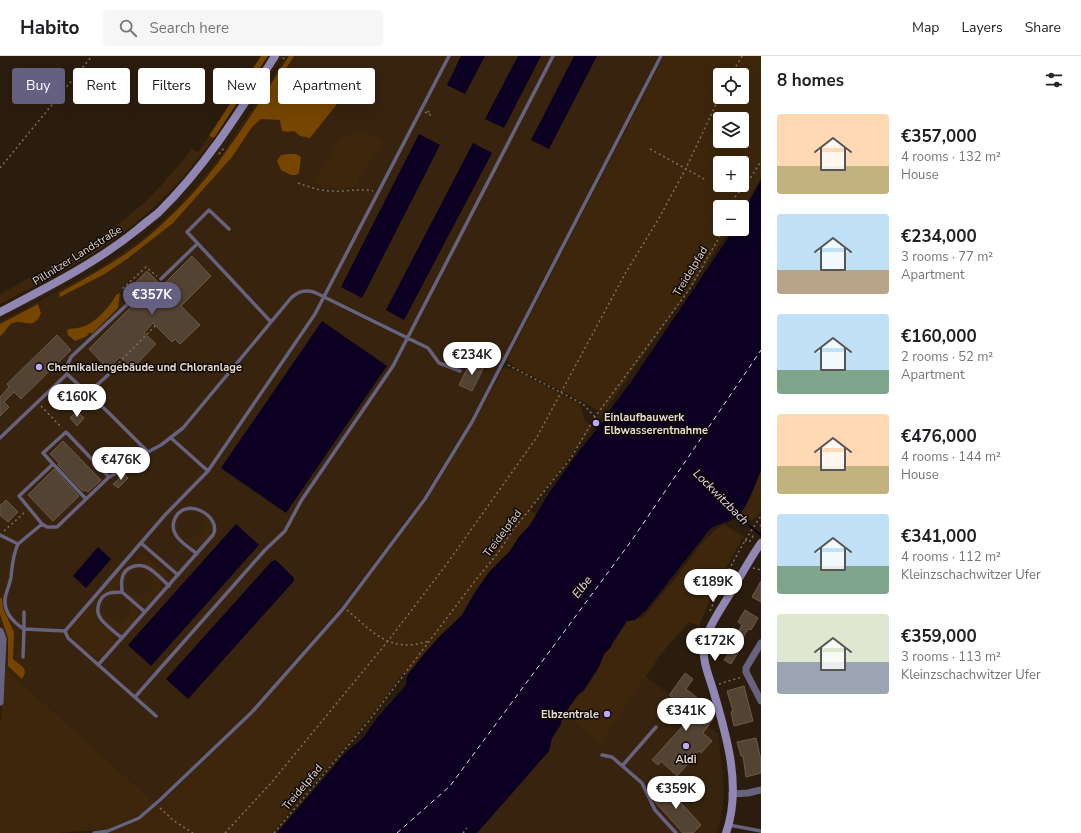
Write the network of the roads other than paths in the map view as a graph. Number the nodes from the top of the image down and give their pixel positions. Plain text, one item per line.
1 (275, 56) edge
2 (449, 56) edge
3 (553, 56) edge
4 (661, 56) edge
5 (229, 229) dead end
6 (197, 244) junction
7 (161, 279) road end
8 (324, 298) junction
9 (132, 300) road end
10 (0, 312) edge
11 (271, 322) junction
12 (408, 338) junction
13 (460, 371) dead end
14 (67, 374) junction
15 (108, 375) road end
16 (88, 393) junction
17 (0, 438) edge
18 (171, 438) junction
19 (148, 452) junction
20 (53, 464) junction
21 (208, 470) junction
22 (110, 477) junction
23 (86, 499) junction
24 (42, 524) junction
25 (0, 535) edge
26 (141, 543) junction
27 (18, 544) junction
28 (760, 544) edge
29 (197, 554) junction
30 (178, 575) junction
31 (169, 586) junction
32 (122, 592) junction
33 (24, 612) dead end
34 (145, 612) junction
35 (24, 628) junction
36 (0, 631) edge
37 (65, 631) junction
38 (122, 638) junction
39 (761, 643) edge
40 (23, 658) dead end
41 (98, 665) junction
42 (135, 697) junction
43 (761, 701) edge
44 (0, 702) edge
45 (156, 716) dead end
46 (656, 727) dead end
47 (602, 755) dead end
48 (623, 765) junction
49 (761, 790) edge
50 (732, 794) junction
51 (727, 830) edge
52 (761, 831) edge
53 (94, 833) edge
54 (676, 833) edge

1 - 10 main road, Pillnitzer Landstraße
2 - 8 lane
3 - 12 lane
4 - 53 lane
5 - 6 lane
6 - 7 lane
6 - 11 lane
8 - 11 lane
8 - 12 lane
8 - 21 lane
9 - 14 lane
11 - 18 lane
12 - 13 lane
12 - 42 lane
14 - 16 lane
14 - 17 lane
15 - 16 lane
16 - 19 lane
18 - 19 lane
18 - 21 lane
19 - 22 lane
20 - 22 lane
20 - 23 lane
20 - 24 lane
21 - 26 lane
22 - 23 lane
23 - 24 lane
24 - 27 lane
25 - 27 lane
26 - 30 lane
26 - 37 lane
27 - 35 lane
28 - 50 main road
29 - 29 lane
29 - 30 lane
30 - 31 lane
31 - 32 lane
31 - 34 lane
32 - 34 lane
32 - 38 lane
33 - 35 lane
34 - 38 lane
35 - 37 lane
35 - 40 lane
36 - 44 street
37 - 41 lane
38 - 41 lane
39 - 43 street
41 - 42 lane
42 - 45 lane
46 - 48 lane
47 - 48 lane
48 - 54 lane
49 - 50 street
50 - 51 main road
51 - 52 lane

